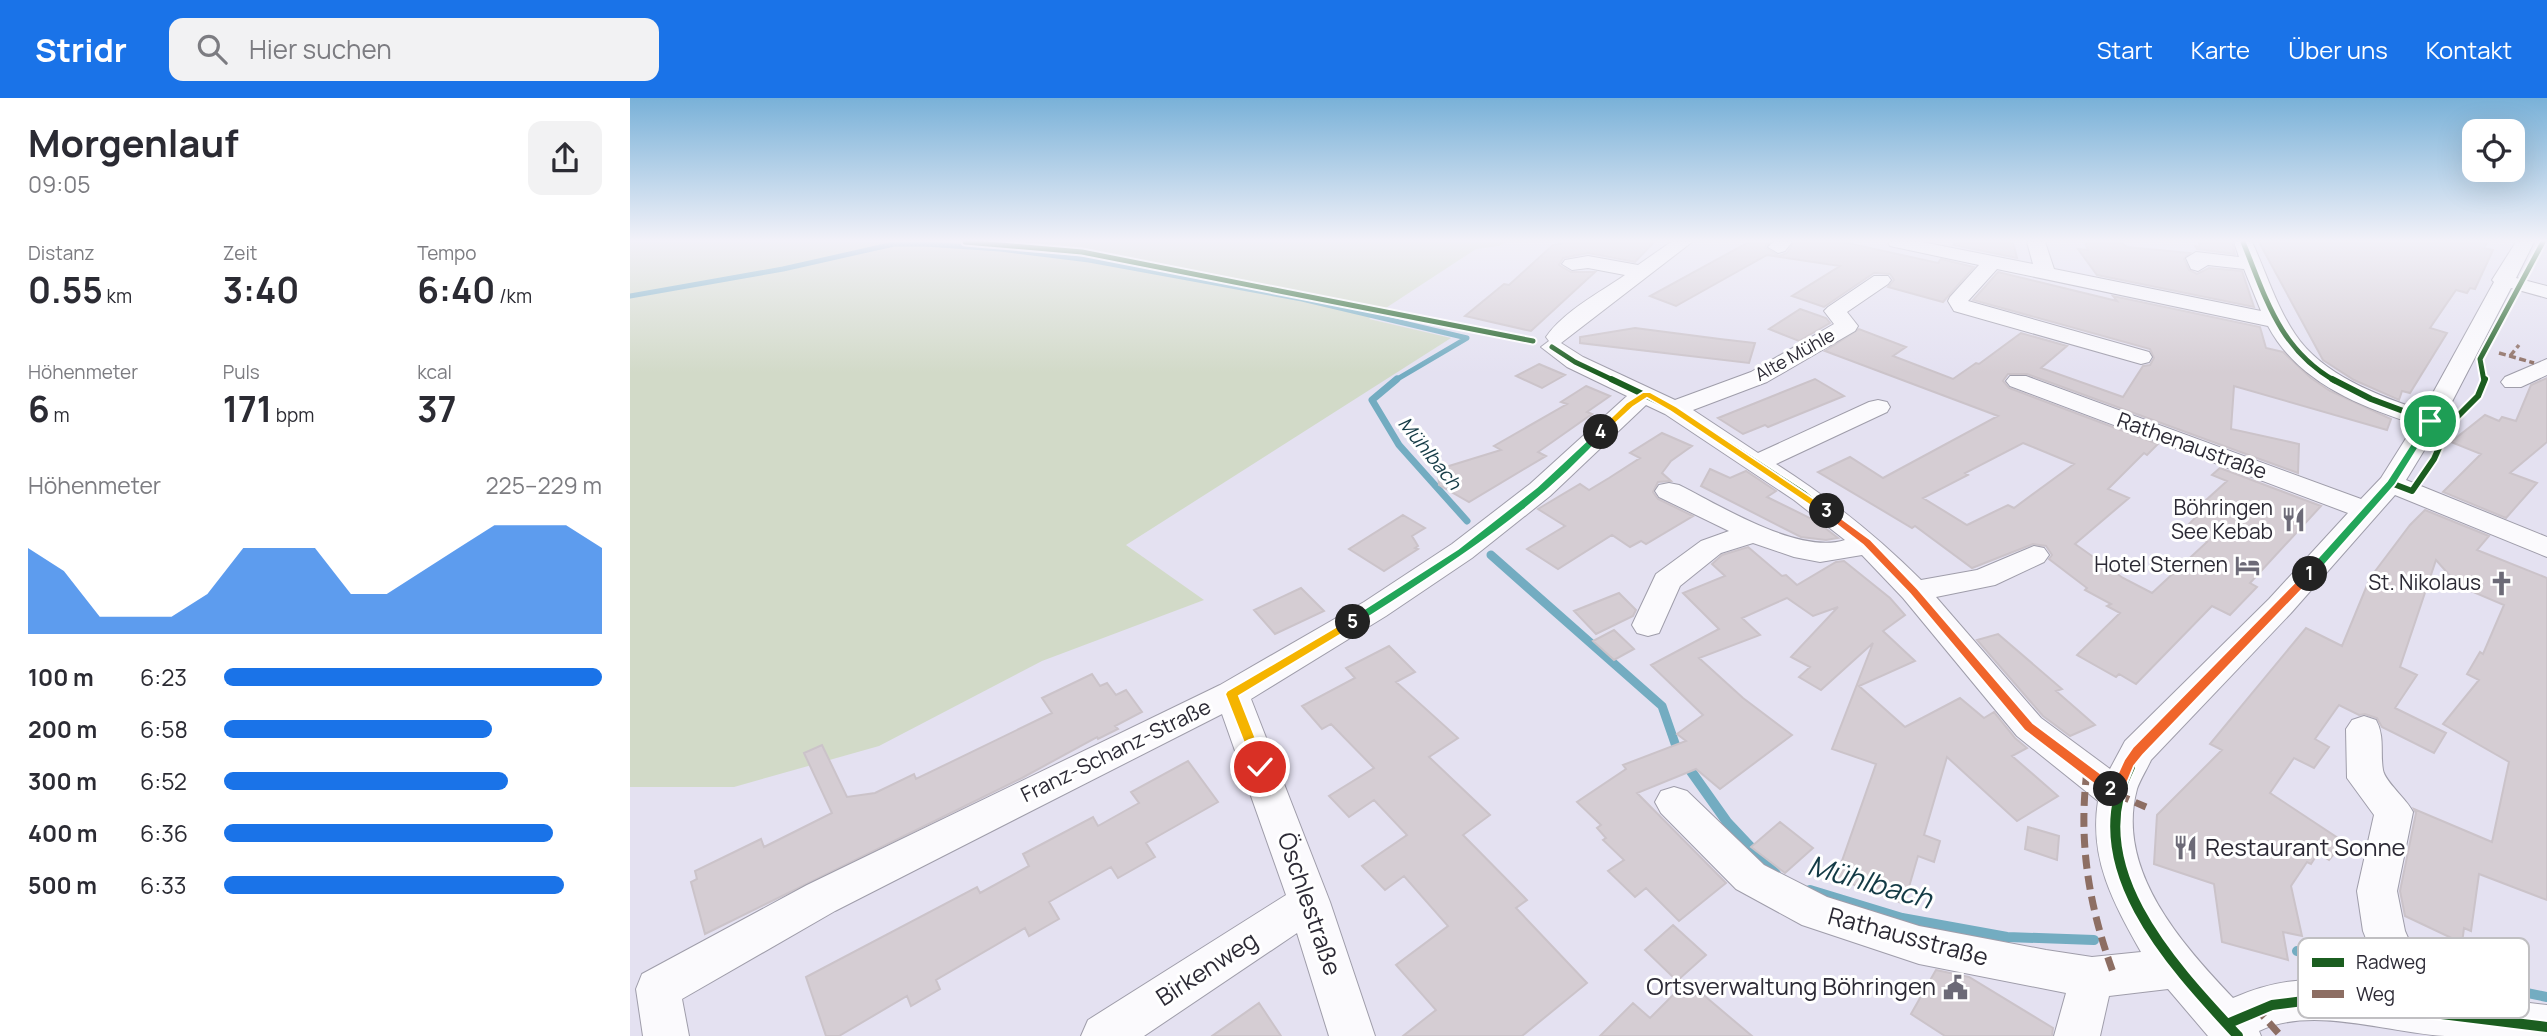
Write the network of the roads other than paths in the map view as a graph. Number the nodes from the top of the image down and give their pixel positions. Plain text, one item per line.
1 (1623, 286) edge
2 (1872, 286) edge
3 (1970, 286) edge
4 (2107, 286) edge
5 (2262, 286) edge
6 (2499, 286) edge
7 (2524, 286) edge
8 (2547, 292) edge
9 (2277, 321) junction
10 (2141, 357) dead end
11 (2547, 366) edge
12 (2018, 381) dead end
13 (2513, 382) dead end
14 (1660, 402) junction
15 (1878, 407) dead end
16 (2430, 421) junction
17 (1757, 463) junction
18 (2391, 483) junction
19 (1669, 491) dead end
20 (2367, 511) junction
21 (1755, 532) junction
22 (1867, 543) junction
23 (2547, 548) edge
24 (2034, 555) dead end
25 (1914, 591) junction
26 (1648, 625) dead end
27 (1231, 694) junction
28 (2364, 729) dead end
29 (2116, 793) junction
30 (1674, 802) dead end
31 (1310, 902) junction
32 (2387, 938) edge
33 (2179, 968) junction
34 (2092, 977) junction
35 (2298, 1000) edge
36 (2474, 1018) edge
37 (2547, 1027) edge
38 (2233, 1030) edge
39 (666, 1036) edge
40 (1104, 1036) edge
41 (1352, 1036) edge
42 (2077, 1036) edge

1 - 14 street
2 - 14 street, Alte Mühle
3 - 10 street
4 - 9 street
5 - 9 street
6 - 16 street
7 - 8 street
9 - 16 street
11 - 13 street
12 - 20 street, Rathenaustraße
14 - 17 street
14 - 27 street, Franz-Schanz-Straße
15 - 17 street
16 - 18 street
17 - 22 street
18 - 20 street
18 - 23 street
19 - 21 street
20 - 29 street
21 - 22 street
21 - 26 street
22 - 25 street
24 - 25 street
25 - 29 street
27 - 31 street, Öschlestraße
27 - 39 street, Franz-Schanz-Straße
28 - 32 street
29 - 33 street
30 - 34 street, Rathausstraße
31 - 40 street, Birkenweg
31 - 41 street, Öschlestraße
33 - 34 street, Rathausstraße
33 - 38 street
34 - 42 street
35 - 38 street
36 - 37 street

